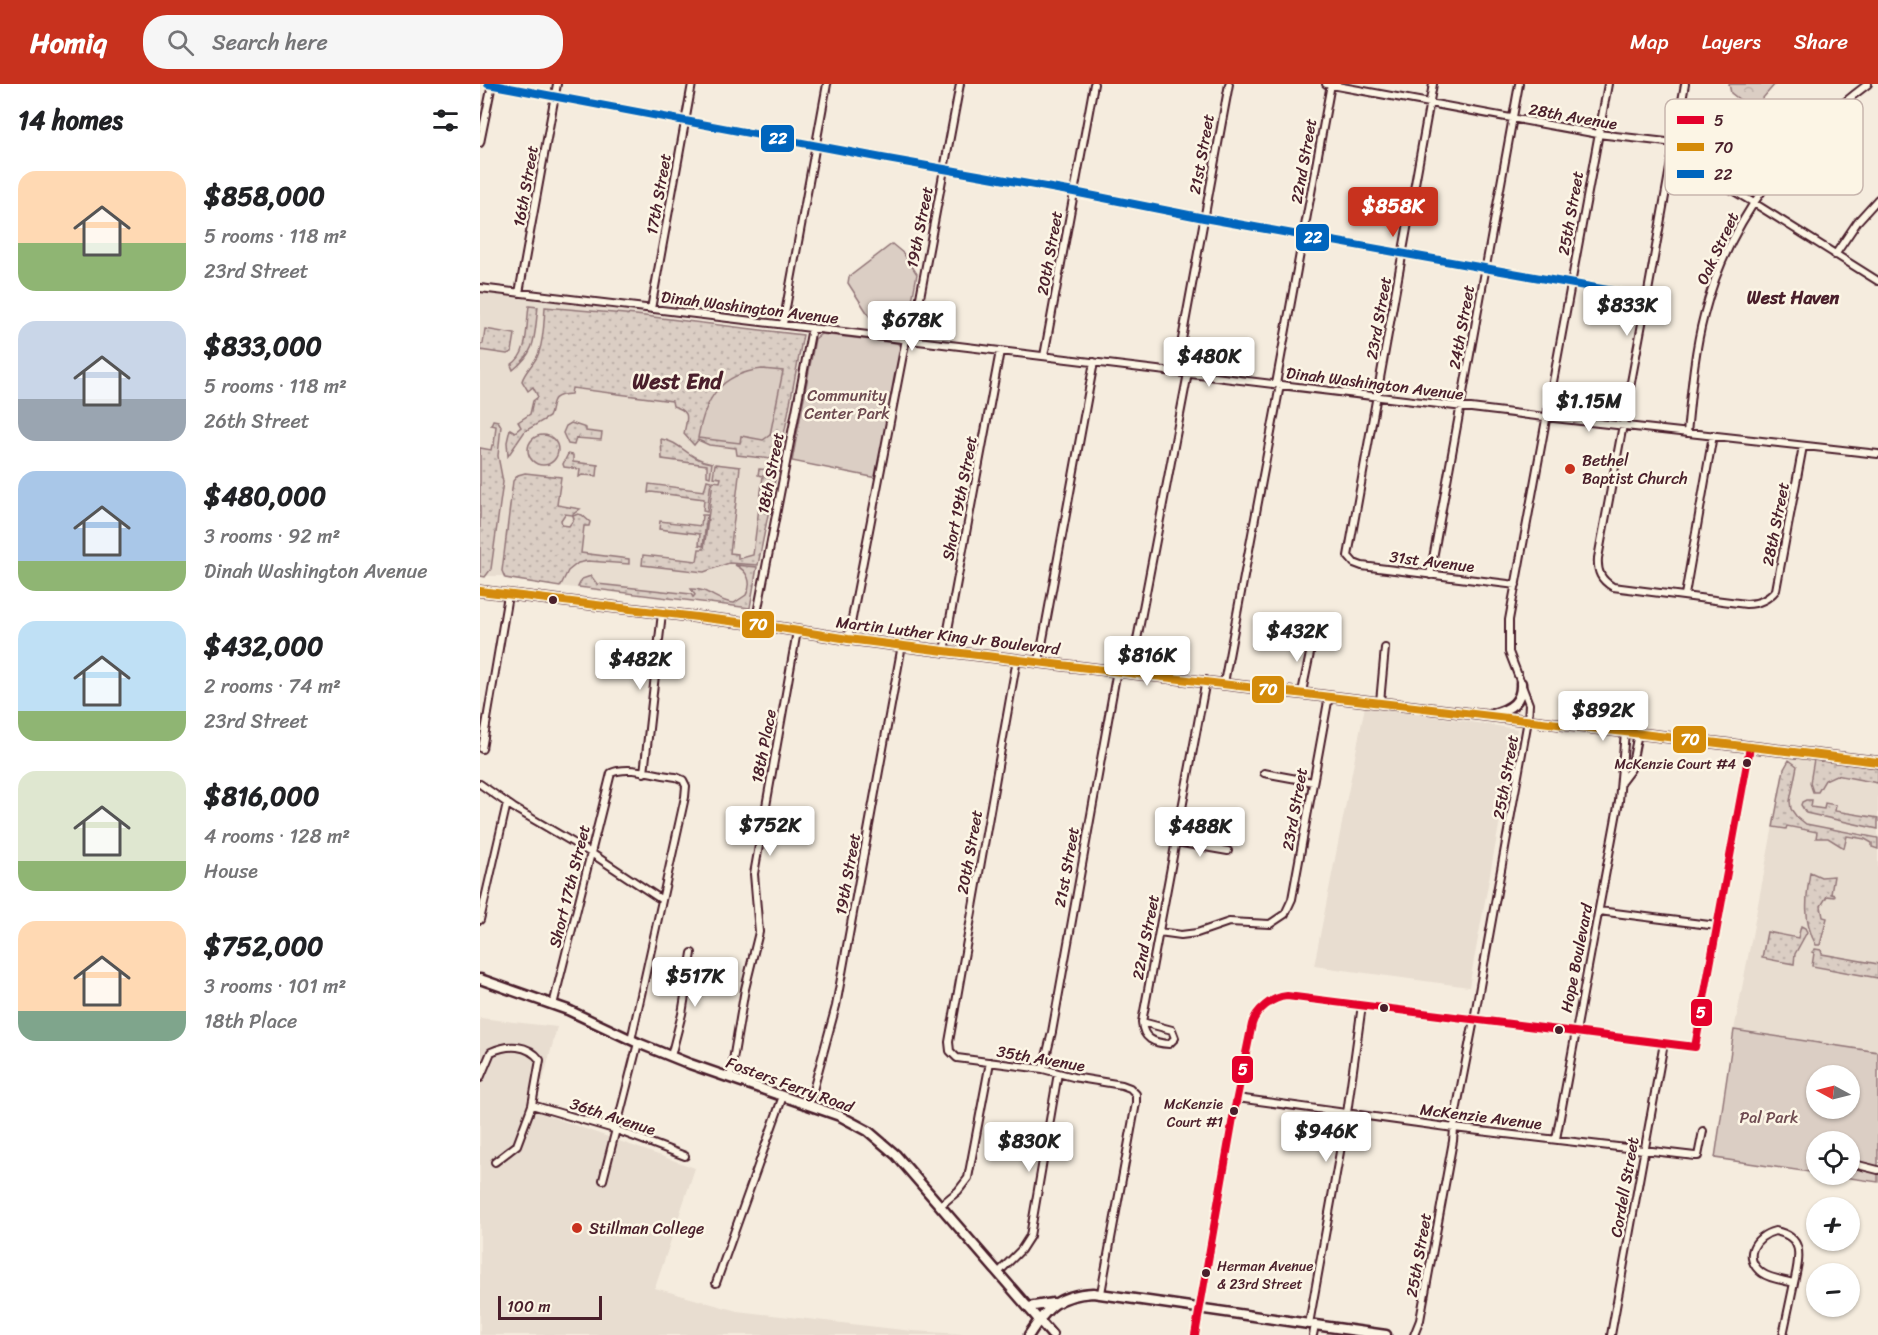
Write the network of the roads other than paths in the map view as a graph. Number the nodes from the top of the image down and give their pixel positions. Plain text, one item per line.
1 (491, 84) edge
2 (557, 84) edge
3 (692, 84) edge
4 (827, 84) edge
5 (960, 84) edge
6 (1094, 84) edge
7 (1229, 84) edge
8 (1329, 84) edge
9 (1433, 84) edge
10 (1519, 84) edge
11 (1608, 84) edge
12 (1685, 84) edge
13 (1869, 84) edge
14 (555, 97) junction
15 (1682, 99) edge
16 (1851, 99) edge
17 (1429, 104) junction
18 (1512, 119) junction
19 (686, 120) junction
20 (1598, 134) junction
21 (1665, 142) edge
22 (480, 143) edge
23 (816, 144) junction
24 (944, 168) junction
25 (1074, 192) junction
26 (1666, 195) edge
27 (1740, 195) edge
28 (1759, 195) edge
29 (1878, 199) edge
30 (1754, 203) junction
31 (1204, 218) junction
32 (1303, 235) junction
33 (1403, 254) junction
34 (1835, 255) junction
35 (1485, 268) junction
36 (1878, 281) edge
37 (1570, 283) junction
38 (480, 288) edge
39 (519, 293) junction
40 (1647, 297) junction
41 (651, 309) junction
42 (783, 324) junction
43 (812, 328) junction
44 (909, 339) junction
45 (1000, 351) junction
46 (1044, 356) junction
47 (1094, 362) junction
48 (1176, 372) junction
49 (1188, 373) junction
50 (1278, 385) junction
51 (1377, 396) junction
52 (1460, 406) junction
53 (1545, 417) junction
54 (1622, 424) junction
55 (1687, 433) junction
56 (1713, 435) junction
57 (1803, 446) junction
58 (1878, 454) edge
59 (1348, 556) joint
60 (1430, 575) junction
61 (1516, 585) junction
62 (480, 591) edge
63 (508, 595) junction
64 (1685, 595) junction
65 (662, 613) junction
66 (755, 624) junction
67 (797, 631) junction
68 (849, 639) junction
69 (1313, 639) dead end
70 (902, 645) junction
71 (1385, 648) dead end
72 (944, 651) junction
73 (1017, 659) junction
74 (1039, 661) junction
75 (1117, 670) junction
76 (1131, 671) junction
77 (1206, 680) junction
78 (1224, 683) junction
79 (1521, 683) junction
80 (1302, 692) junction
81 (1329, 696) junction
82 (1380, 702) junction
83 (1488, 716) junction
84 (1528, 720) junction
85 (1625, 732) junction
86 (1638, 734) junction
87 (1750, 747) junction
88 (482, 749) dead end
89 (1878, 762) edge
90 (644, 773) junction
91 (1264, 773) dead end
92 (1313, 782) junction
93 (1622, 782) junction
94 (480, 784) edge
95 (507, 803) junction
96 (1176, 842) junction
97 (1228, 850) dead end
98 (591, 853) junction
99 (662, 900) junction
100 (1599, 911) junction
101 (480, 920) edge
102 (1718, 926) junction
103 (1159, 932) junction
104 (692, 953) dead end
105 (480, 979) edge
106 (553, 1005) junction
107 (1362, 1005) junction
108 (1475, 1018) junction
109 (1142, 1022) junction
110 (1576, 1032) junction
111 (634, 1041) junction
112 (1664, 1043) junction
113 (950, 1051) joint
114 (671, 1056) junction
115 (990, 1062) junction
116 (1043, 1070) junction
117 (1058, 1073) junction
118 (480, 1078) edge
119 (730, 1078) junction
120 (783, 1096) junction
121 (1237, 1098) junction
122 (532, 1105) junction
123 (809, 1105) junction
124 (1347, 1113) junction
125 (1454, 1128) junction
126 (615, 1129) junction
127 (1703, 1131) dead end
128 (1556, 1139) junction
129 (1644, 1150) junction
130 (685, 1156) dead end
131 (495, 1162) dead end
132 (1860, 1166) edge
133 (1878, 1170) edge
134 (603, 1180) dead end
135 (940, 1206) junction
136 (999, 1272) junction
137 (716, 1283) dead end
138 (1794, 1283) junction
139 (1101, 1293) junction
140 (1053, 1303) junction
141 (1028, 1307) junction
142 (1199, 1309) junction
143 (1038, 1320) junction
144 (1312, 1325) junction
145 (1029, 1335) edge
146 (1052, 1335) edge
147 (1195, 1335) edge
148 (1313, 1335) edge
149 (1386, 1335) edge
150 (1414, 1335) edge
151 (1611, 1335) edge
152 (1783, 1335) edge

1 - 14 street
1 - 22 street
2 - 14 street, 16th Street
3 - 19 street, 17th Street
4 - 23 street
5 - 24 street, 19th Street
6 - 25 street, 20th Street
7 - 31 street, 21st Street
8 - 17 street, 28th Avenue
8 - 32 street, 22nd Street
9 - 17 street, 23rd Street
10 - 18 street, 24th Street
11 - 20 street, 25th Street
12 - 15 street
13 - 16 street, Oak Street
14 - 19 street
14 - 39 street, 16th Street
17 - 18 street, 28th Avenue
17 - 33 street, 23rd Street
18 - 20 street, 28th Avenue
18 - 35 street, 24th Street
19 - 23 street
19 - 41 street, 17th Street
20 - 21 street, 28th Avenue
20 - 37 street, 25th Street
23 - 24 street
23 - 42 street
24 - 25 street
24 - 44 street, 19th Street
25 - 31 street
25 - 46 street, 20th Street
26 - 40 street
27 - 30 street
28 - 30 street, Oak Street
29 - 34 street
30 - 34 street
30 - 55 street, Oak Street
31 - 32 street
31 - 48 street, 21st Street
32 - 33 street
32 - 50 street, 22nd Street
33 - 35 street
33 - 51 street, 23rd Street
34 - 36 street
35 - 37 street
35 - 52 street, 24th Street
37 - 40 street
37 - 53 street, 25th Street
38 - 39 street, Dinah Washington Avenue
39 - 41 street, Dinah Washington Avenue
40 - 54 street
41 - 42 street, Dinah Washington Avenue
42 - 43 street, Dinah Washington Avenue
43 - 44 street, Dinah Washington Avenue
43 - 66 street, 18th Street
44 - 45 street, Dinah Washington Avenue
44 - 68 street, 19th Street
45 - 46 street, Dinah Washington Avenue
45 - 72 street, Short 19th Street
46 - 47 street, Dinah Washington Avenue
47 - 48 street, Dinah Washington Avenue
47 - 74 street
48 - 49 street, Dinah Washington Avenue
49 - 50 street, Dinah Washington Avenue
49 - 76 street
50 - 51 street, Dinah Washington Avenue
50 - 78 street, 22nd Street
51 - 52 street, Dinah Washington Avenue
51 - 59 street, 23rd Street
52 - 53 street, Dinah Washington Avenue
52 - 60 street, 24th Street
53 - 54 street, Dinah Washington Avenue
53 - 61 street, 25th Street
54 - 55 street, Dinah Washington Avenue
54 - 64 street
55 - 56 street, Dinah Washington Avenue
56 - 57 street, Dinah Washington Avenue
56 - 64 street
57 - 58 street, Dinah Washington Avenue
57 - 64 street, 28th Street
59 - 60 street, 31st Avenue
60 - 61 street, 31st Avenue
61 - 79 street, 25th Street
62 - 63 main road, Martin Luther King Jr Boulevard
63 - 65 main road, Martin Luther King Jr Boulevard
63 - 88 street
65 - 66 main road, Martin Luther King Jr Boulevard
65 - 90 street
66 - 67 main road, Martin Luther King Jr Boulevard
67 - 68 main road, Martin Luther King Jr Boulevard
67 - 119 street, 18th Place
68 - 70 main road, Martin Luther King Jr Boulevard
69 - 80 street
70 - 72 main road, Martin Luther King Jr Boulevard
70 - 123 street, 19th Street
71 - 82 street
72 - 73 main road, Martin Luther King Jr Boulevard
73 - 74 main road, Martin Luther King Jr Boulevard
73 - 113 street, 20th Street
74 - 75 main road, Martin Luther King Jr Boulevard
75 - 76 main road, Martin Luther King Jr Boulevard
75 - 116 street, 21st Street
76 - 77 main road, Martin Luther King Jr Boulevard
77 - 78 main road, Martin Luther King Jr Boulevard
77 - 96 street, 22nd Street
78 - 80 main road, Martin Luther King Jr Boulevard
79 - 83 main road
79 - 84 street, 25th Street
80 - 81 main road, Martin Luther King Jr Boulevard
81 - 82 main road, Martin Luther King Jr Boulevard
81 - 92 street, 23rd Street
82 - 83 main road, Martin Luther King Jr Boulevard
83 - 84 main road, Martin Luther King Jr Boulevard
84 - 85 main road, Martin Luther King Jr Boulevard
84 - 108 street, 25th Street
85 - 86 main road, Martin Luther King Jr Boulevard
85 - 93 street, Hope Boulevard
86 - 87 main road, Martin Luther King Jr Boulevard
86 - 93 street, Hope Boulevard
87 - 89 main road, Martin Luther King Jr Boulevard
87 - 102 street
90 - 98 street, Short 17th Street
90 - 99 street
91 - 92 street
92 - 103 street, 23rd Street
93 - 100 street, Hope Boulevard
94 - 95 street
95 - 98 street
95 - 101 street
96 - 97 street
96 - 103 street, 22nd Street
98 - 99 street
98 - 106 street, Short 17th Street
99 - 111 street
100 - 102 street
100 - 110 street, Hope Boulevard
102 - 112 street
103 - 109 street, 22nd Street
104 - 114 street
105 - 106 main road, Fosters Ferry Road
106 - 111 main road, Fosters Ferry Road
107 - 108 street
107 - 121 street
107 - 124 street
108 - 110 street
108 - 125 street, 25th Street
109 - 109 street
110 - 112 street
110 - 128 street, Hope Boulevard
111 - 114 main road, Fosters Ferry Road
111 - 126 street
112 - 129 street, Cordell Street
113 - 115 street, 35th Avenue
114 - 119 main road, Fosters Ferry Road
115 - 116 street, 35th Avenue
115 - 135 street
116 - 117 street, 35th Avenue
117 - 136 street
117 - 139 street, 35th Avenue
118 - 122 street
119 - 120 main road, Fosters Ferry Road
120 - 123 main road, Fosters Ferry Road
120 - 137 street
121 - 124 street, McKenzie Avenue
121 - 142 street
122 - 126 street, 36th Avenue
122 - 131 street
123 - 135 main road, Fosters Ferry Road
124 - 125 street, McKenzie Avenue
124 - 144 street
125 - 128 street, McKenzie Avenue
125 - 150 street, 25th Street
126 - 130 street, 36th Avenue
126 - 134 street
127 - 129 street, McKenzie Avenue
128 - 129 street, McKenzie Avenue
129 - 151 street, Cordell Street
132 - 133 street
135 - 136 main road, Fosters Ferry Road
136 - 141 main road, Fosters Ferry Road
138 - 138 street
138 - 152 street
139 - 140 main road
139 - 142 main road
140 - 141 main road
140 - 143 main road
141 - 143 main road, Fosters Ferry Road
142 - 144 main road
142 - 147 street
143 - 145 main road
143 - 146 main road, Fosters Ferry Road
144 - 148 street
144 - 149 main road

